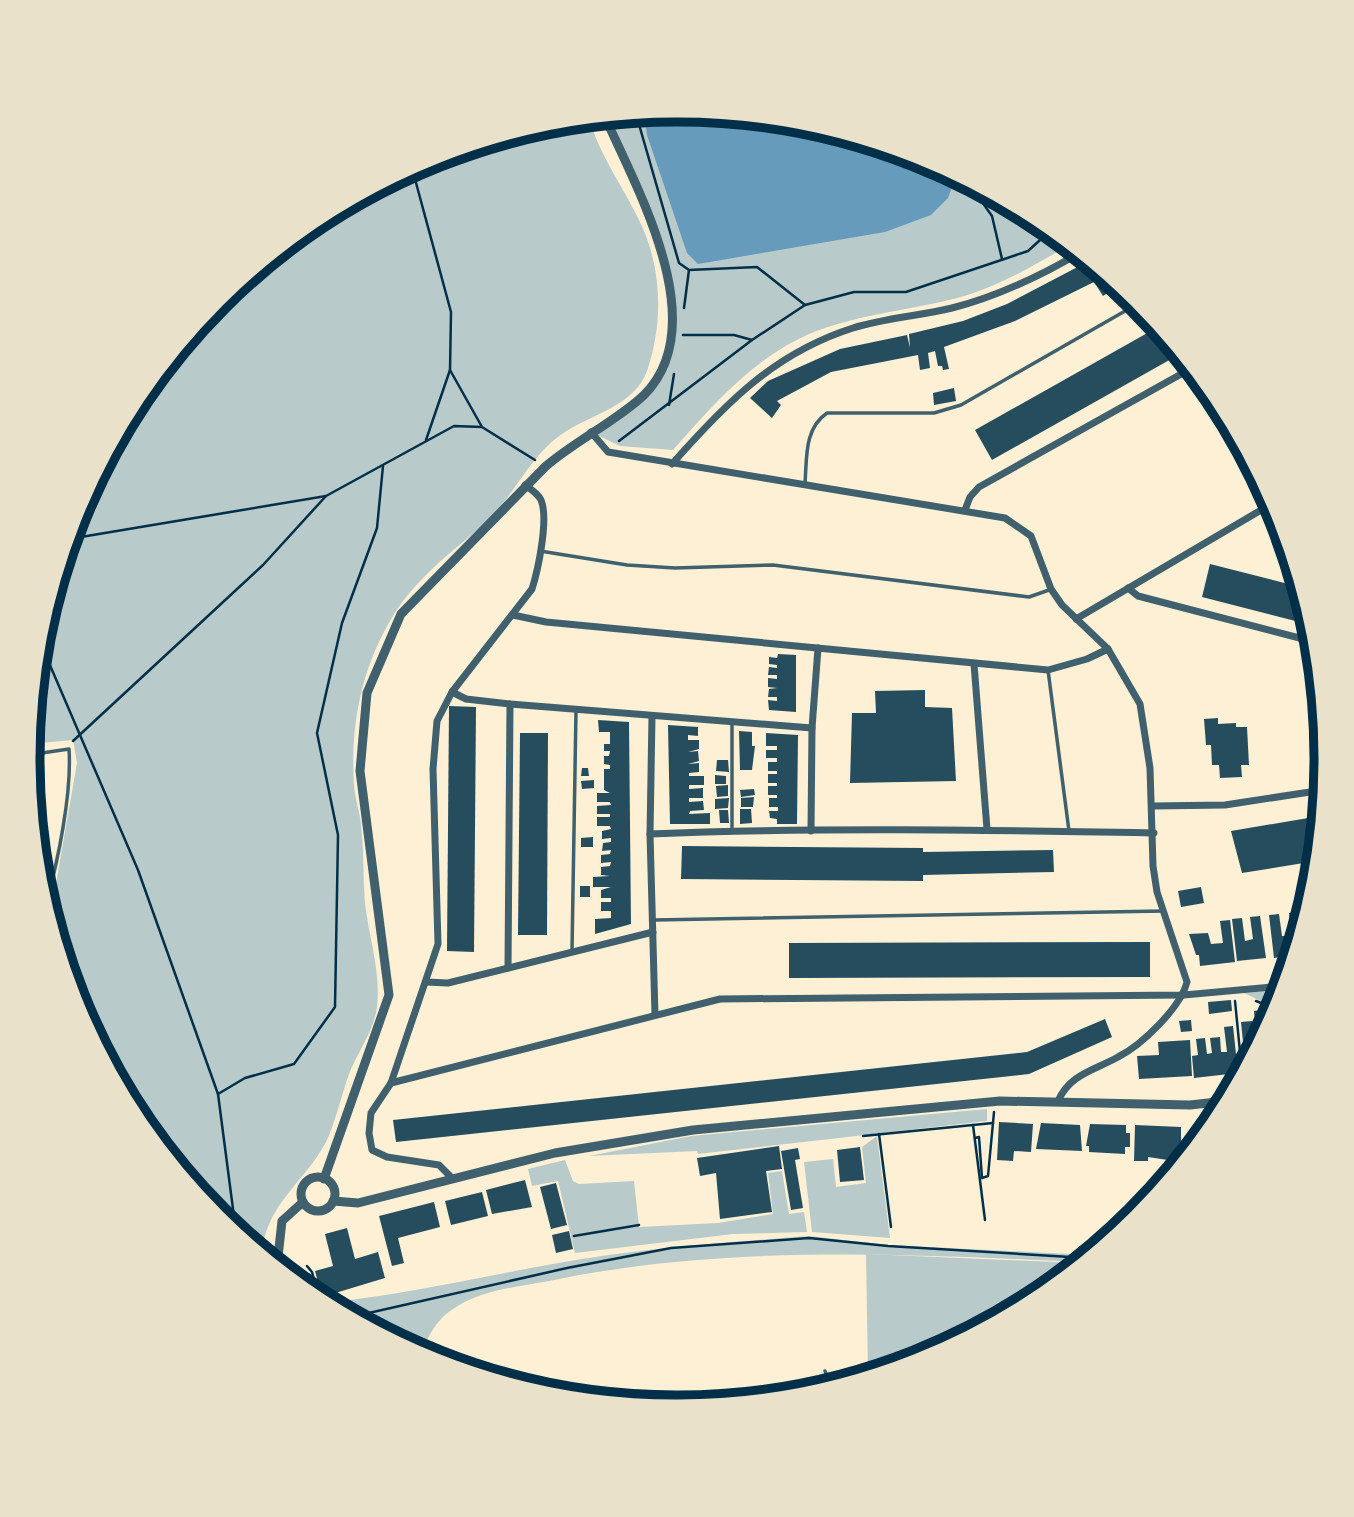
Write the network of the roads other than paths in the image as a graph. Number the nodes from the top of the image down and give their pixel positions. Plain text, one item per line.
1 (609, 126) edge
2 (1071, 258) edge
3 (1128, 309) edge
4 (1183, 373) edge
5 (591, 432) junction
6 (672, 464) junction
7 (526, 485) junction
8 (804, 486) junction
9 (1262, 509) edge
10 (965, 510) junction
11 (540, 551) junction
12 (1128, 588) junction
13 (1051, 589) junction
14 (513, 615) junction
15 (1076, 619) junction
16 (1303, 639) edge
17 (818, 648) junction
18 (1108, 649) junction
19 (974, 664) junction
20 (1048, 670) junction
21 (452, 692) junction
22 (510, 704) junction
23 (576, 710) junction
24 (652, 716) junction
25 (732, 720) junction
26 (812, 728) junction
27 (40, 754) edge
28 (1312, 792) edge
29 (1153, 806) junction
30 (987, 830) junction
31 (732, 831) junction
32 (811, 831) junction
33 (1069, 831) junction
34 (1154, 833) junction
35 (650, 834) junction
36 (52, 883) edge
37 (1164, 911) junction
38 (652, 920) junction
39 (653, 933) junction
40 (572, 951) junction
41 (508, 968) junction
42 (426, 982) junction
43 (1271, 987) edge
44 (1184, 995) junction
45 (655, 1014) junction
46 (391, 1083) junction
47 (1058, 1101) junction
48 (1212, 1103) edge
49 (452, 1178) junction
50 (324, 1179) junction
51 (333, 1201) junction
52 (303, 1202) junction
53 (278, 1255) edge
54 (825, 1371) dead end
55 (827, 1377) edge

1 - 5 street
2 - 6 street
3 - 8 lane
4 - 10 street
5 - 6 street
5 - 7 street
6 - 8 street
7 - 11 street
7 - 50 street
8 - 10 street
9 - 12 street
10 - 13 street
11 - 13 lane
11 - 14 street
12 - 15 street
12 - 16 street
13 - 15 street
14 - 17 street
14 - 21 street
15 - 18 street
17 - 19 street
17 - 26 street
18 - 20 street
18 - 29 street
19 - 20 street
19 - 30 street
20 - 33 lane
21 - 22 street
21 - 42 street
22 - 23 street
22 - 41 street
23 - 24 street
23 - 40 lane
24 - 25 street
24 - 35 street
25 - 26 street
25 - 31 lane
26 - 32 street
27 - 36 lane
28 - 29 street
29 - 34 street
30 - 32 street
30 - 33 street
31 - 32 street
31 - 35 street
33 - 34 street
34 - 37 street
35 - 38 street
37 - 38 lane
37 - 44 street
38 - 39 street
39 - 40 street
39 - 45 street
40 - 41 street
41 - 42 street
42 - 46 street
43 - 44 street
44 - 45 street
44 - 47 street
45 - 46 street
46 - 49 street
47 - 48 street
47 - 49 street
49 - 51 street
50 - 51 street
50 - 52 street
51 - 52 street
52 - 53 street
54 - 55 lane

